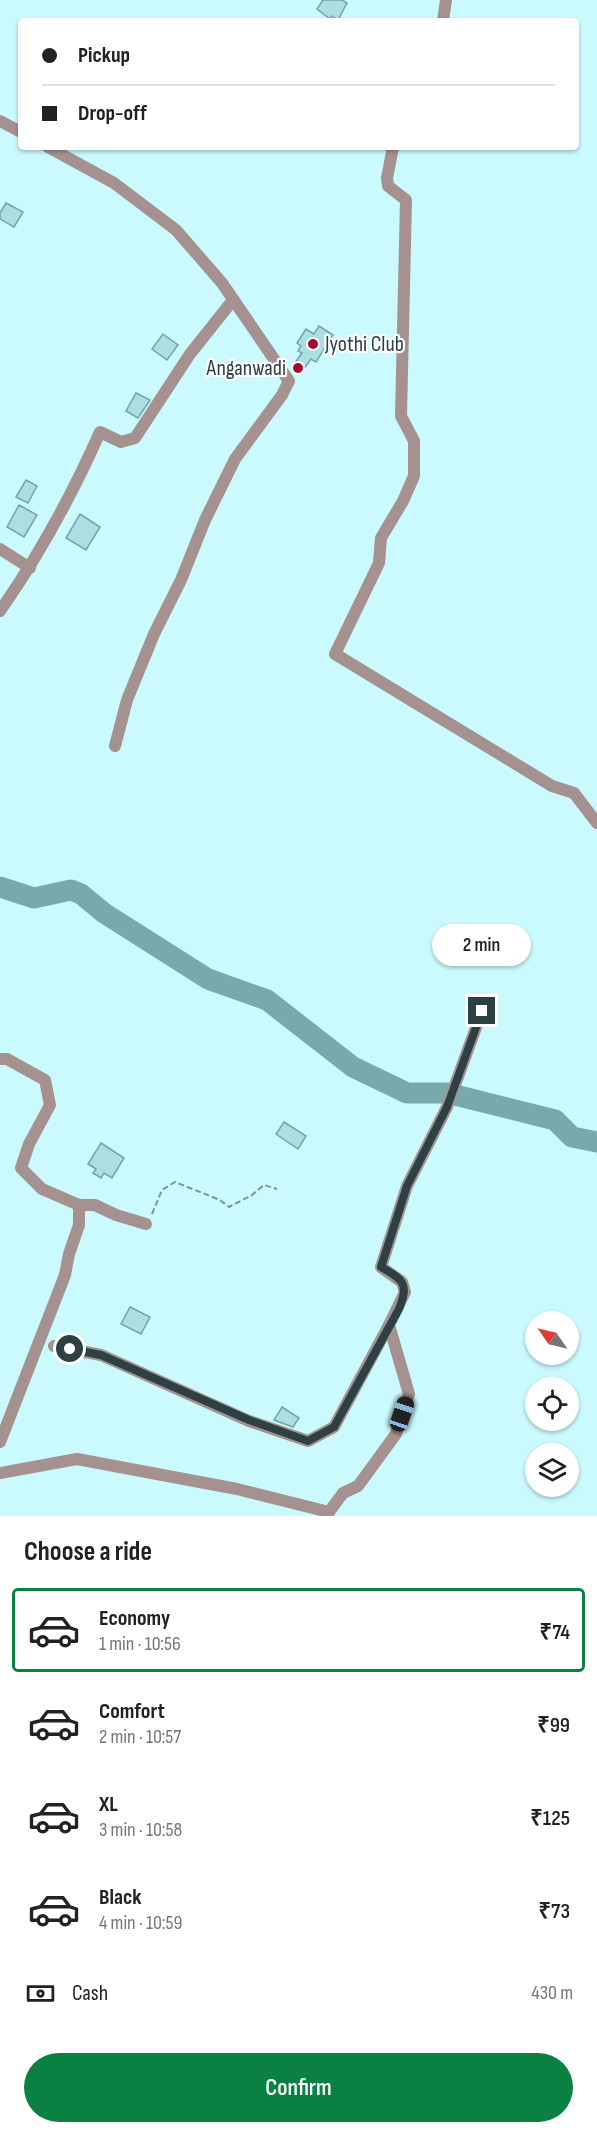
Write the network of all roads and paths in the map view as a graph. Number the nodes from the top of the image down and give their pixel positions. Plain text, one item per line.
1 (446, 0) edge
2 (443, 18) edge
3 (0, 121) edge
4 (18, 130) edge
5 (54, 150) edge
6 (392, 150) edge
7 (233, 300) junction
8 (0, 549) edge
9 (30, 568) junction
10 (0, 611) edge
11 (115, 746) dead end
12 (597, 823) edge
13 (482, 1011) dead end
14 (0, 1059) edge
15 (277, 1189) dead end
16 (78, 1205) junction
17 (146, 1224) joint
18 (389, 1325) junction
19 (54, 1346) dead end
20 (0, 1442) edge
21 (0, 1473) edge
22 (327, 1514) edge

1 - 2 street
3 - 4 street
5 - 7 street
6 - 12 street
7 - 9 street
7 - 11 street
8 - 9 street
9 - 10 street
13 - 18 street
14 - 16 street
15 - 17 path
16 - 17 street
16 - 20 street
18 - 19 street
18 - 22 street
21 - 22 street

